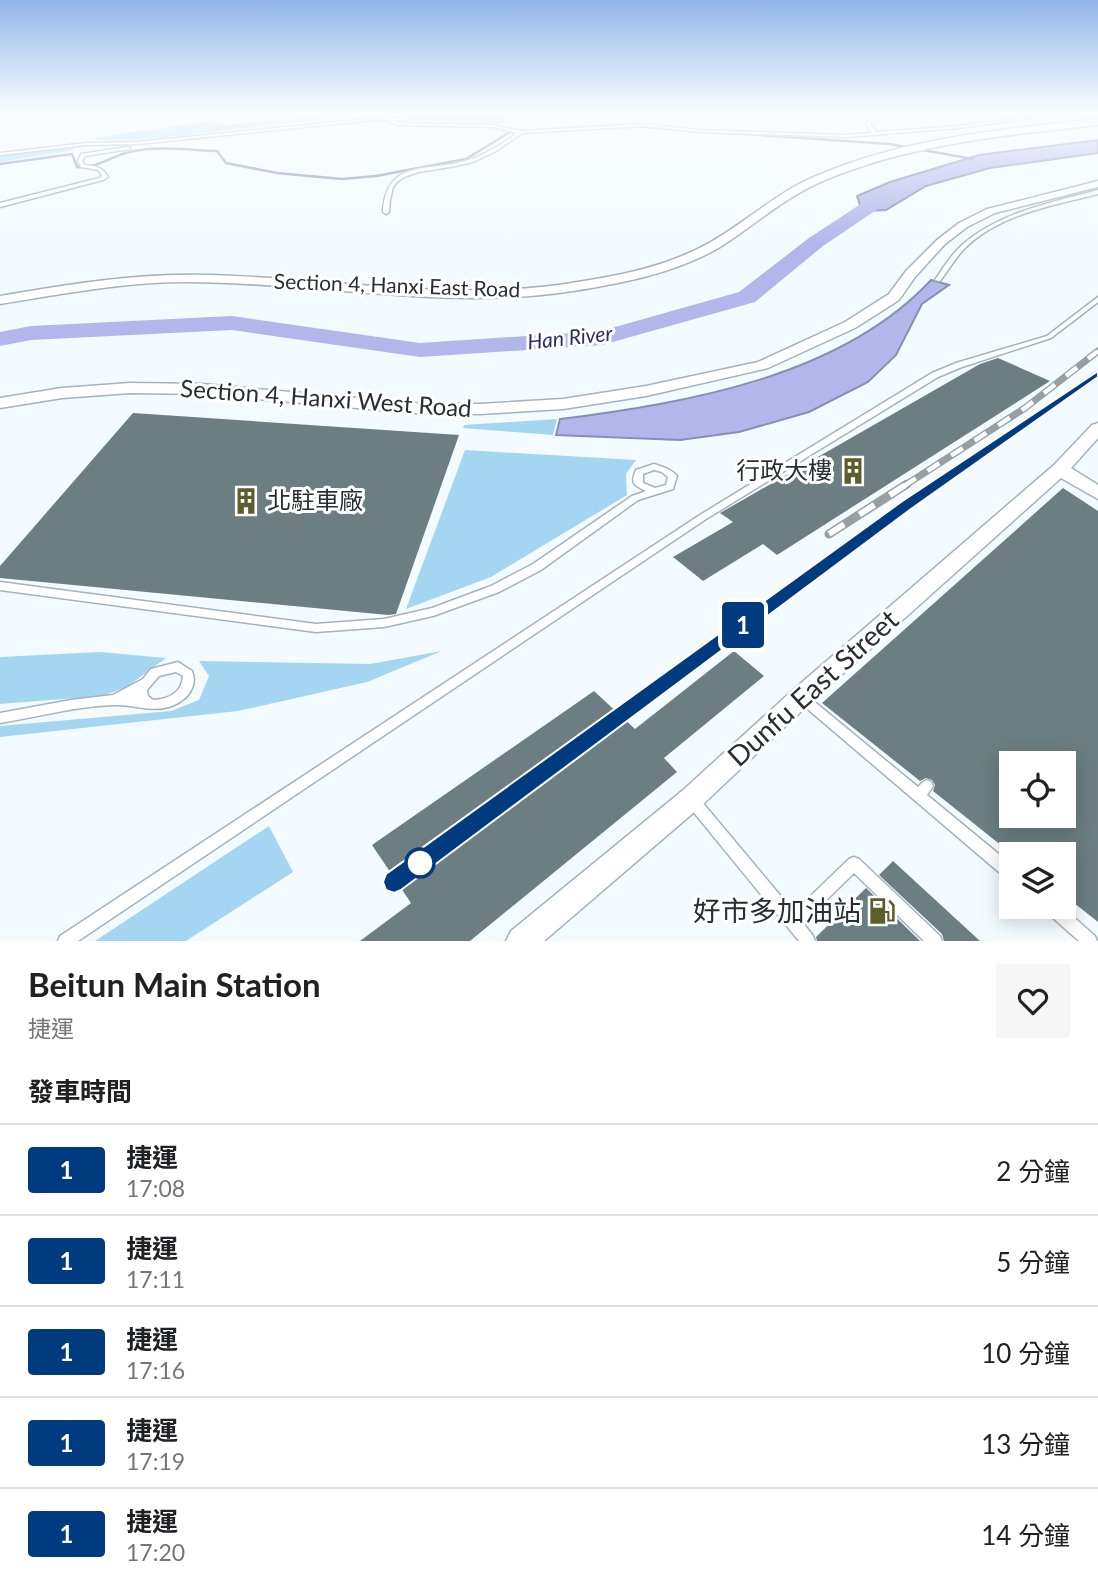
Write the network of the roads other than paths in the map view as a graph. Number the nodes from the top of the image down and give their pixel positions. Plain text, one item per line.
1 (82, 156) edge
2 (479, 156) edge
3 (891, 156) edge
4 (1098, 184) edge
5 (1098, 192) edge
6 (0, 205) edge
7 (386, 212) dead end
8 (937, 279) dead end
9 (1098, 299) edge
10 (0, 300) edge
11 (0, 402) edge
12 (1098, 428) edge
13 (1060, 469) junction
14 (638, 484) junction
15 (654, 491) junction
16 (1098, 493) edge
17 (635, 498) junction
18 (0, 586) edge
19 (144, 683) junction
20 (801, 696) junction
21 (115, 699) junction
22 (149, 704) junction
23 (0, 718) edge
24 (691, 799) junction
25 (999, 862) edge
26 (1065, 919) edge
27 (793, 923) junction
28 (65, 941) edge
29 (522, 941) edge
30 (808, 941) edge
31 (934, 941) edge
32 (1090, 941) edge

1 - 6 lane
2 - 7 lane
3 - 10 street, Section 4, Hanxi East Road
4 - 11 street, Section 4, Hanxi West Road
5 - 8 lane
9 - 28 lane
12 - 13 street, Dunfu East Street
13 - 16 street
13 - 20 street, Dunfu East Street
14 - 15 lane
14 - 15 lane
14 - 17 lane
15 - 17 lane
17 - 18 lane
19 - 21 lane
19 - 22 lane
19 - 22 lane
20 - 24 street, Dunfu East Street
20 - 25 lane
21 - 22 lane
21 - 23 lane
24 - 27 lane
24 - 29 street, Dunfu East Street
26 - 32 lane
27 - 30 lane
27 - 31 lane

